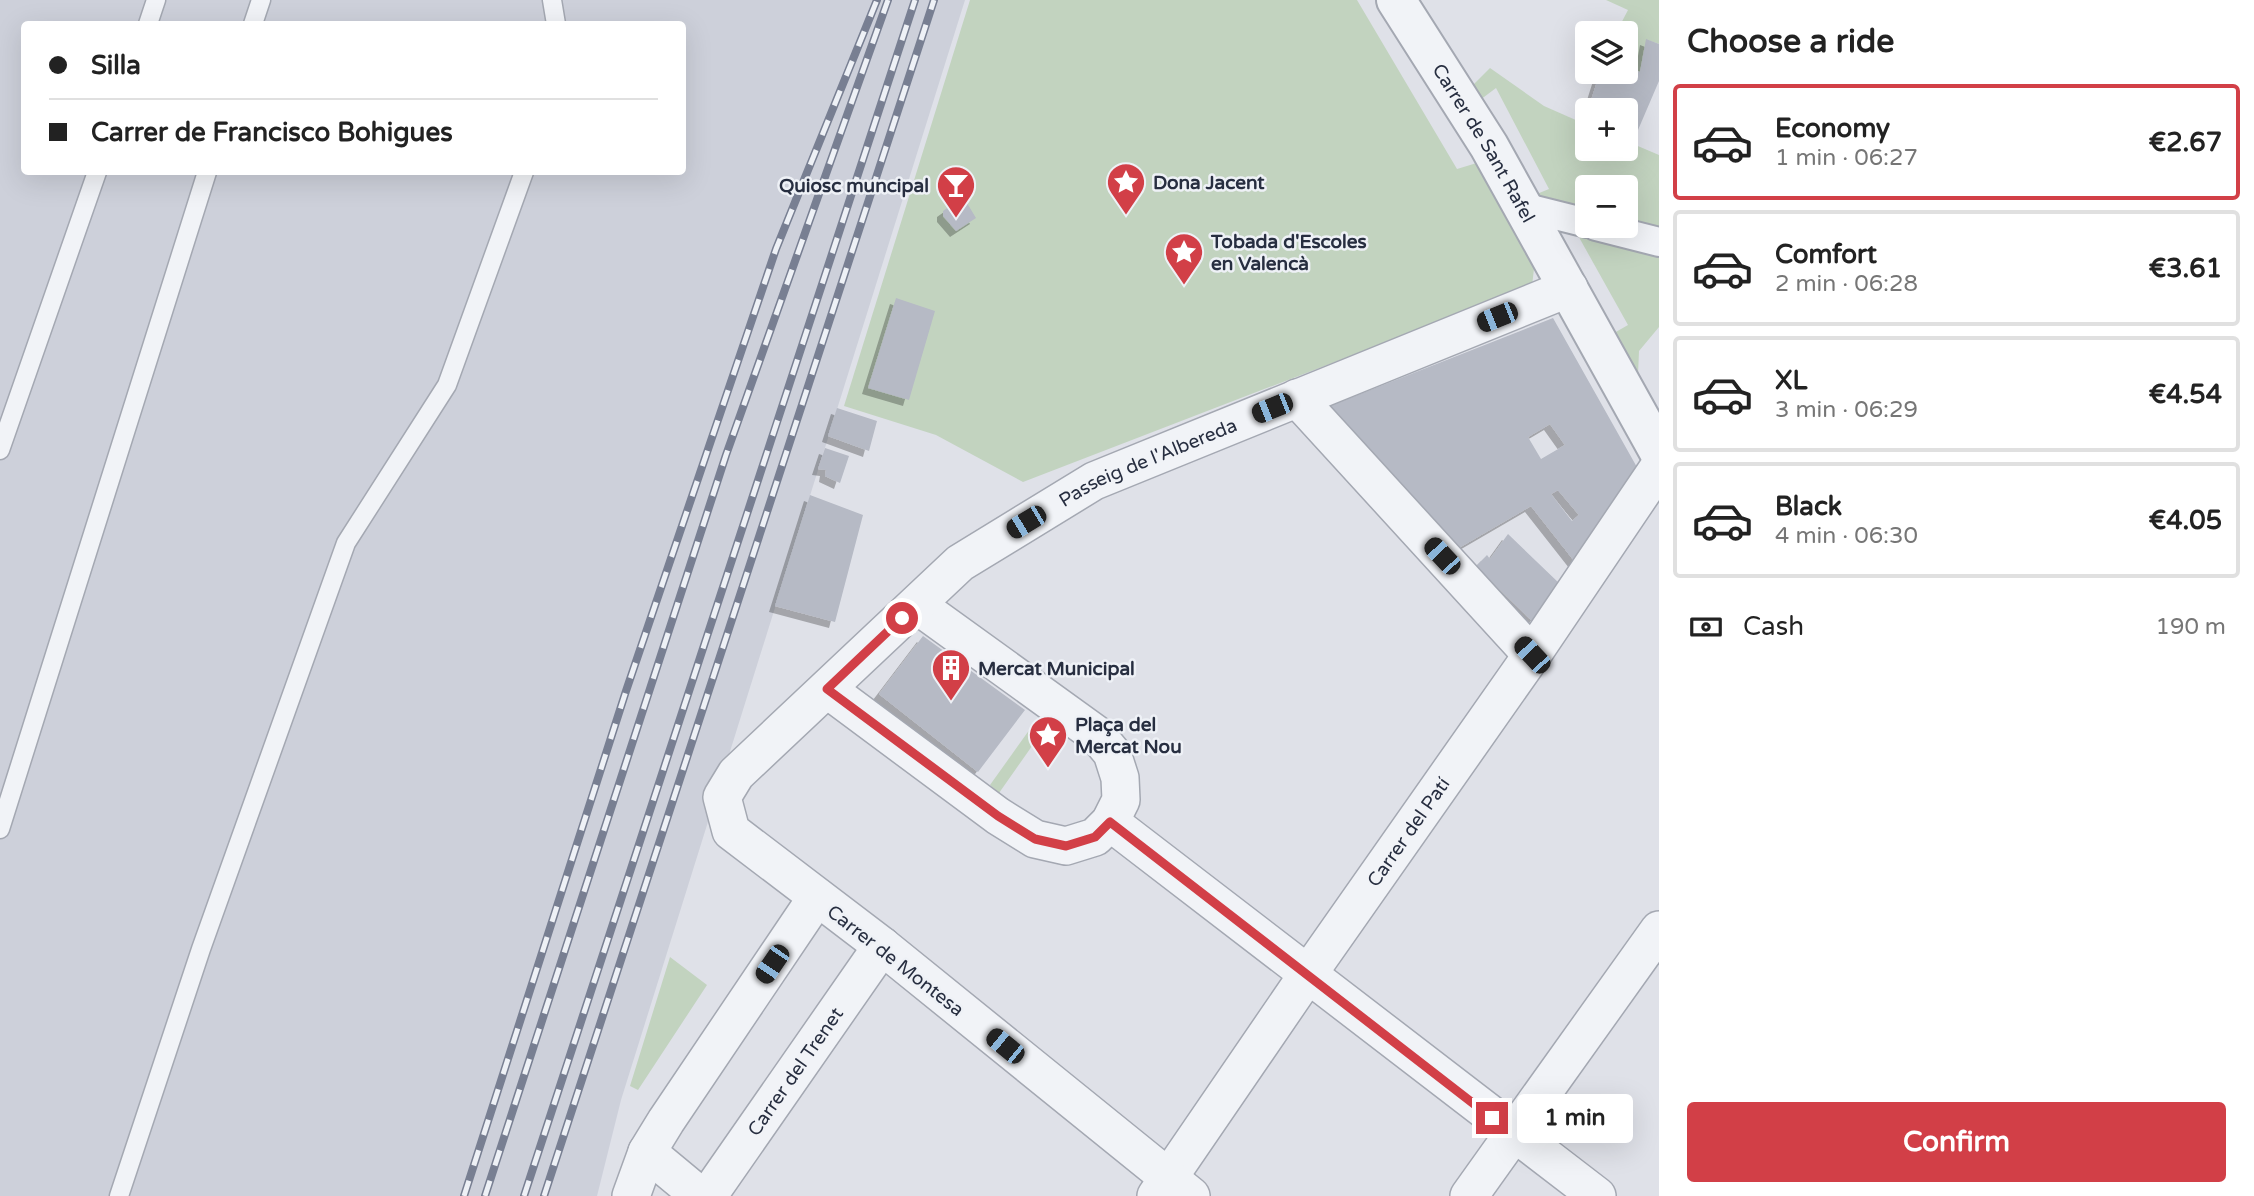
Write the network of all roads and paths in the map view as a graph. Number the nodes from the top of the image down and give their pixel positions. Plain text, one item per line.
1 (156, 0) edge
2 (261, 0) edge
3 (552, 0) edge
4 (1396, 0) edge
5 (149, 21) edge
6 (254, 21) edge
7 (556, 21) edge
8 (96, 175) edge
9 (206, 175) edge
10 (523, 175) edge
11 (1535, 210) dead end
12 (1575, 220) edge
13 (1638, 237) edge
14 (1659, 242) edge
15 (1569, 288) junction
16 (1297, 398) junction
17 (0, 450) edge
18 (1659, 452) edge
19 (1659, 467) edge
20 (917, 605) junction
21 (1532, 655) junction
22 (827, 689) junction
23 (1110, 822) junction
24 (0, 829) edge
25 (731, 831) joint
26 (817, 897) junction
27 (1659, 930) edge
28 (882, 946) junction
29 (1308, 974) junction
30 (1513, 1134) junction
31 (647, 1152) junction
32 (1172, 1190) edge
33 (119, 1196) edge
34 (631, 1196) edge
35 (700, 1196) edge
36 (708, 1196) edge
37 (1469, 1196) edge
38 (1597, 1196) edge

1 - 5 lane
2 - 6 lane
3 - 7 lane
4 - 15 street, Carrer de Sant Rafel
8 - 17 lane
9 - 24 lane
10 - 33 lane
11 - 12 street
13 - 14 street
15 - 16 street, Passeig de l'Albereda
15 - 18 street, Carrer de Sant Rafel
16 - 20 street, Passeig de l'Albereda
16 - 21 street
19 - 21 street, Carrer del Patí
20 - 22 street, Passeig de l'Albereda
20 - 23 street
21 - 29 street, Carrer del Patí
22 - 23 street
22 - 25 street, Passeig de l'Albereda
23 - 29 street
25 - 26 street, Carrer de Montesa
26 - 28 street, Carrer de Montesa
26 - 31 street
27 - 30 street
28 - 32 street, Carrer de Montesa
28 - 36 street, Carrer del Trenet
29 - 30 street
29 - 32 street, Carrer del Patí
30 - 37 street
30 - 38 street
31 - 34 street
31 - 35 street

